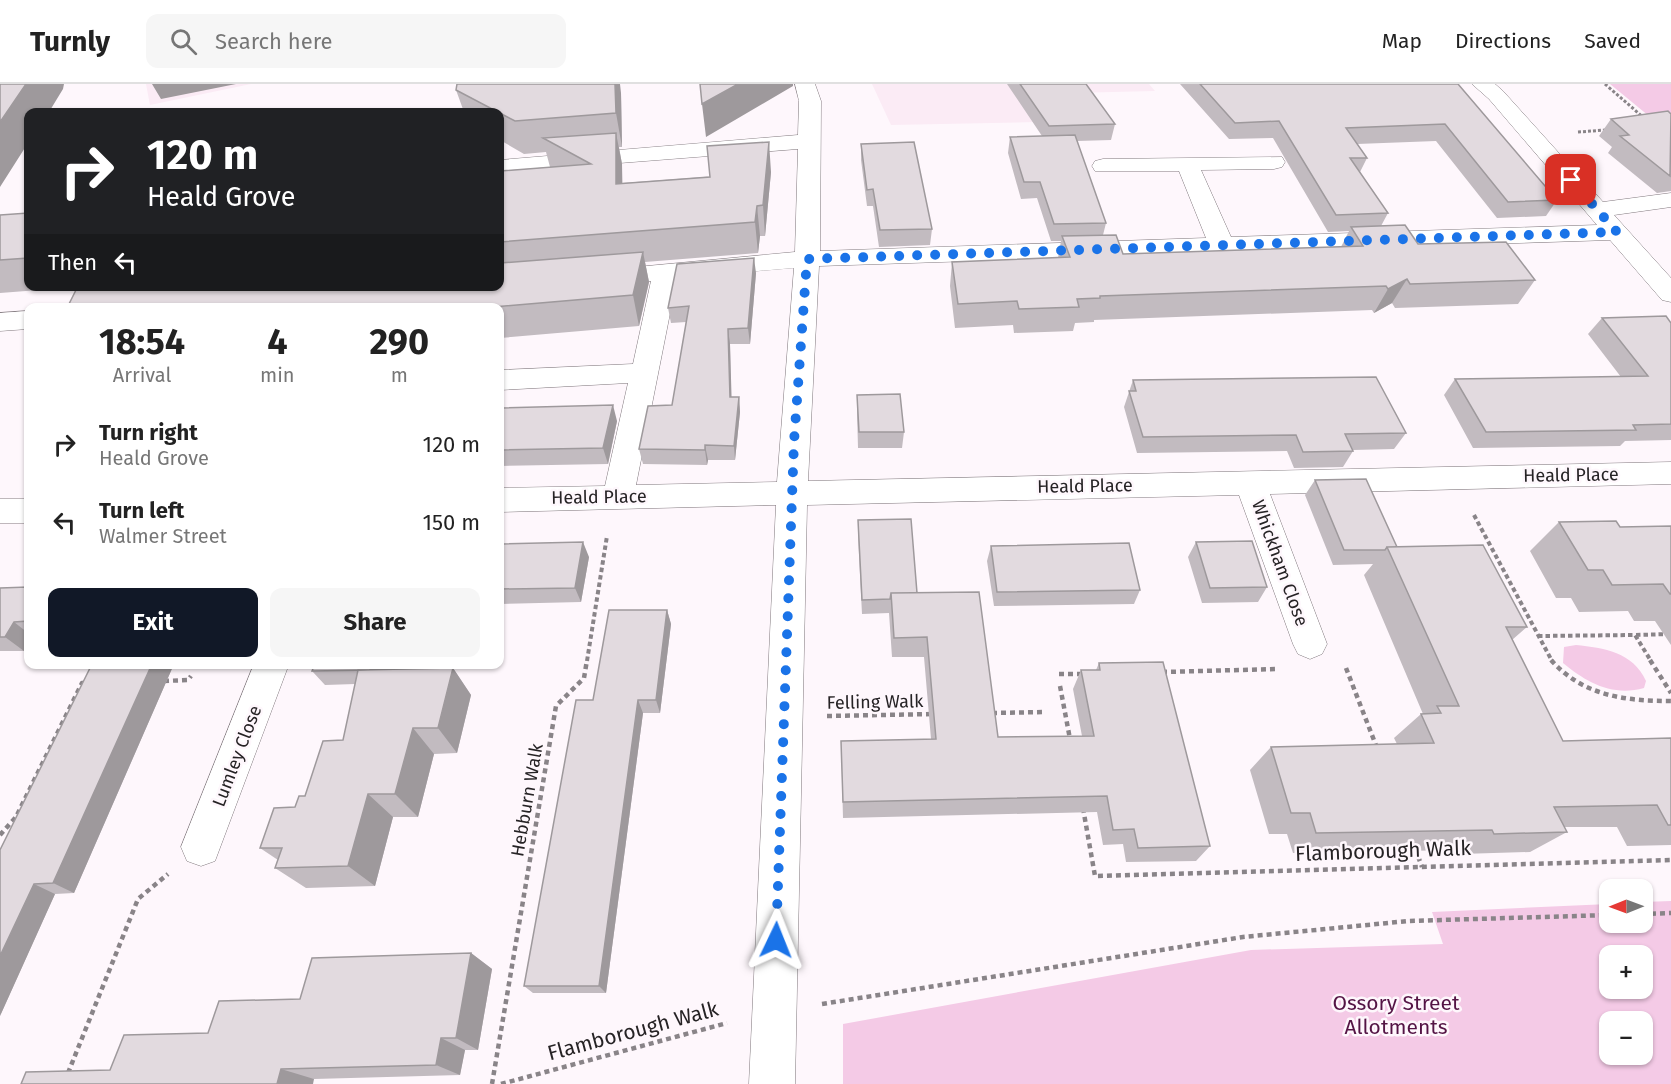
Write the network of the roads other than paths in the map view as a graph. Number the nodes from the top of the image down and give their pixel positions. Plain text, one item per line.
1 (806, 84) edge
2 (1482, 84) edge
3 (811, 141) junction
4 (1274, 162) dead end
5 (1187, 164) junction
6 (505, 165) dead end
7 (1103, 166) dead end
8 (1671, 200) edge
9 (1597, 210) junction
10 (1617, 232) junction
11 (1222, 246) junction
12 (807, 259) junction
13 (666, 272) junction
14 (582, 278) edge
15 (1671, 294) edge
16 (24, 320) edge
17 (0, 322) edge
18 (645, 373) junction
19 (504, 380) edge
20 (1671, 473) edge
21 (1250, 482) junction
22 (792, 493) junction
23 (618, 497) junction
24 (504, 500) edge
25 (0, 511) edge
26 (24, 511) edge
27 (1310, 644) dead end
28 (270, 669) edge
29 (201, 847) road end
30 (772, 1084) edge

1 - 3 street
2 - 9 street
3 - 6 street
3 - 12 street
4 - 5 street
5 - 7 street
5 - 11 street
8 - 9 street
9 - 10 street
10 - 11 street
10 - 15 street
11 - 12 street
12 - 13 street
12 - 22 street
13 - 14 street
13 - 18 street
16 - 17 street
18 - 19 street
18 - 23 street
20 - 21 street, Heald Place
21 - 22 street, Heald Place
21 - 27 street, Whickham Close
22 - 23 street, Heald Place
22 - 30 street
23 - 24 street, Heald Place
25 - 26 street
28 - 29 street, Lumley Close

